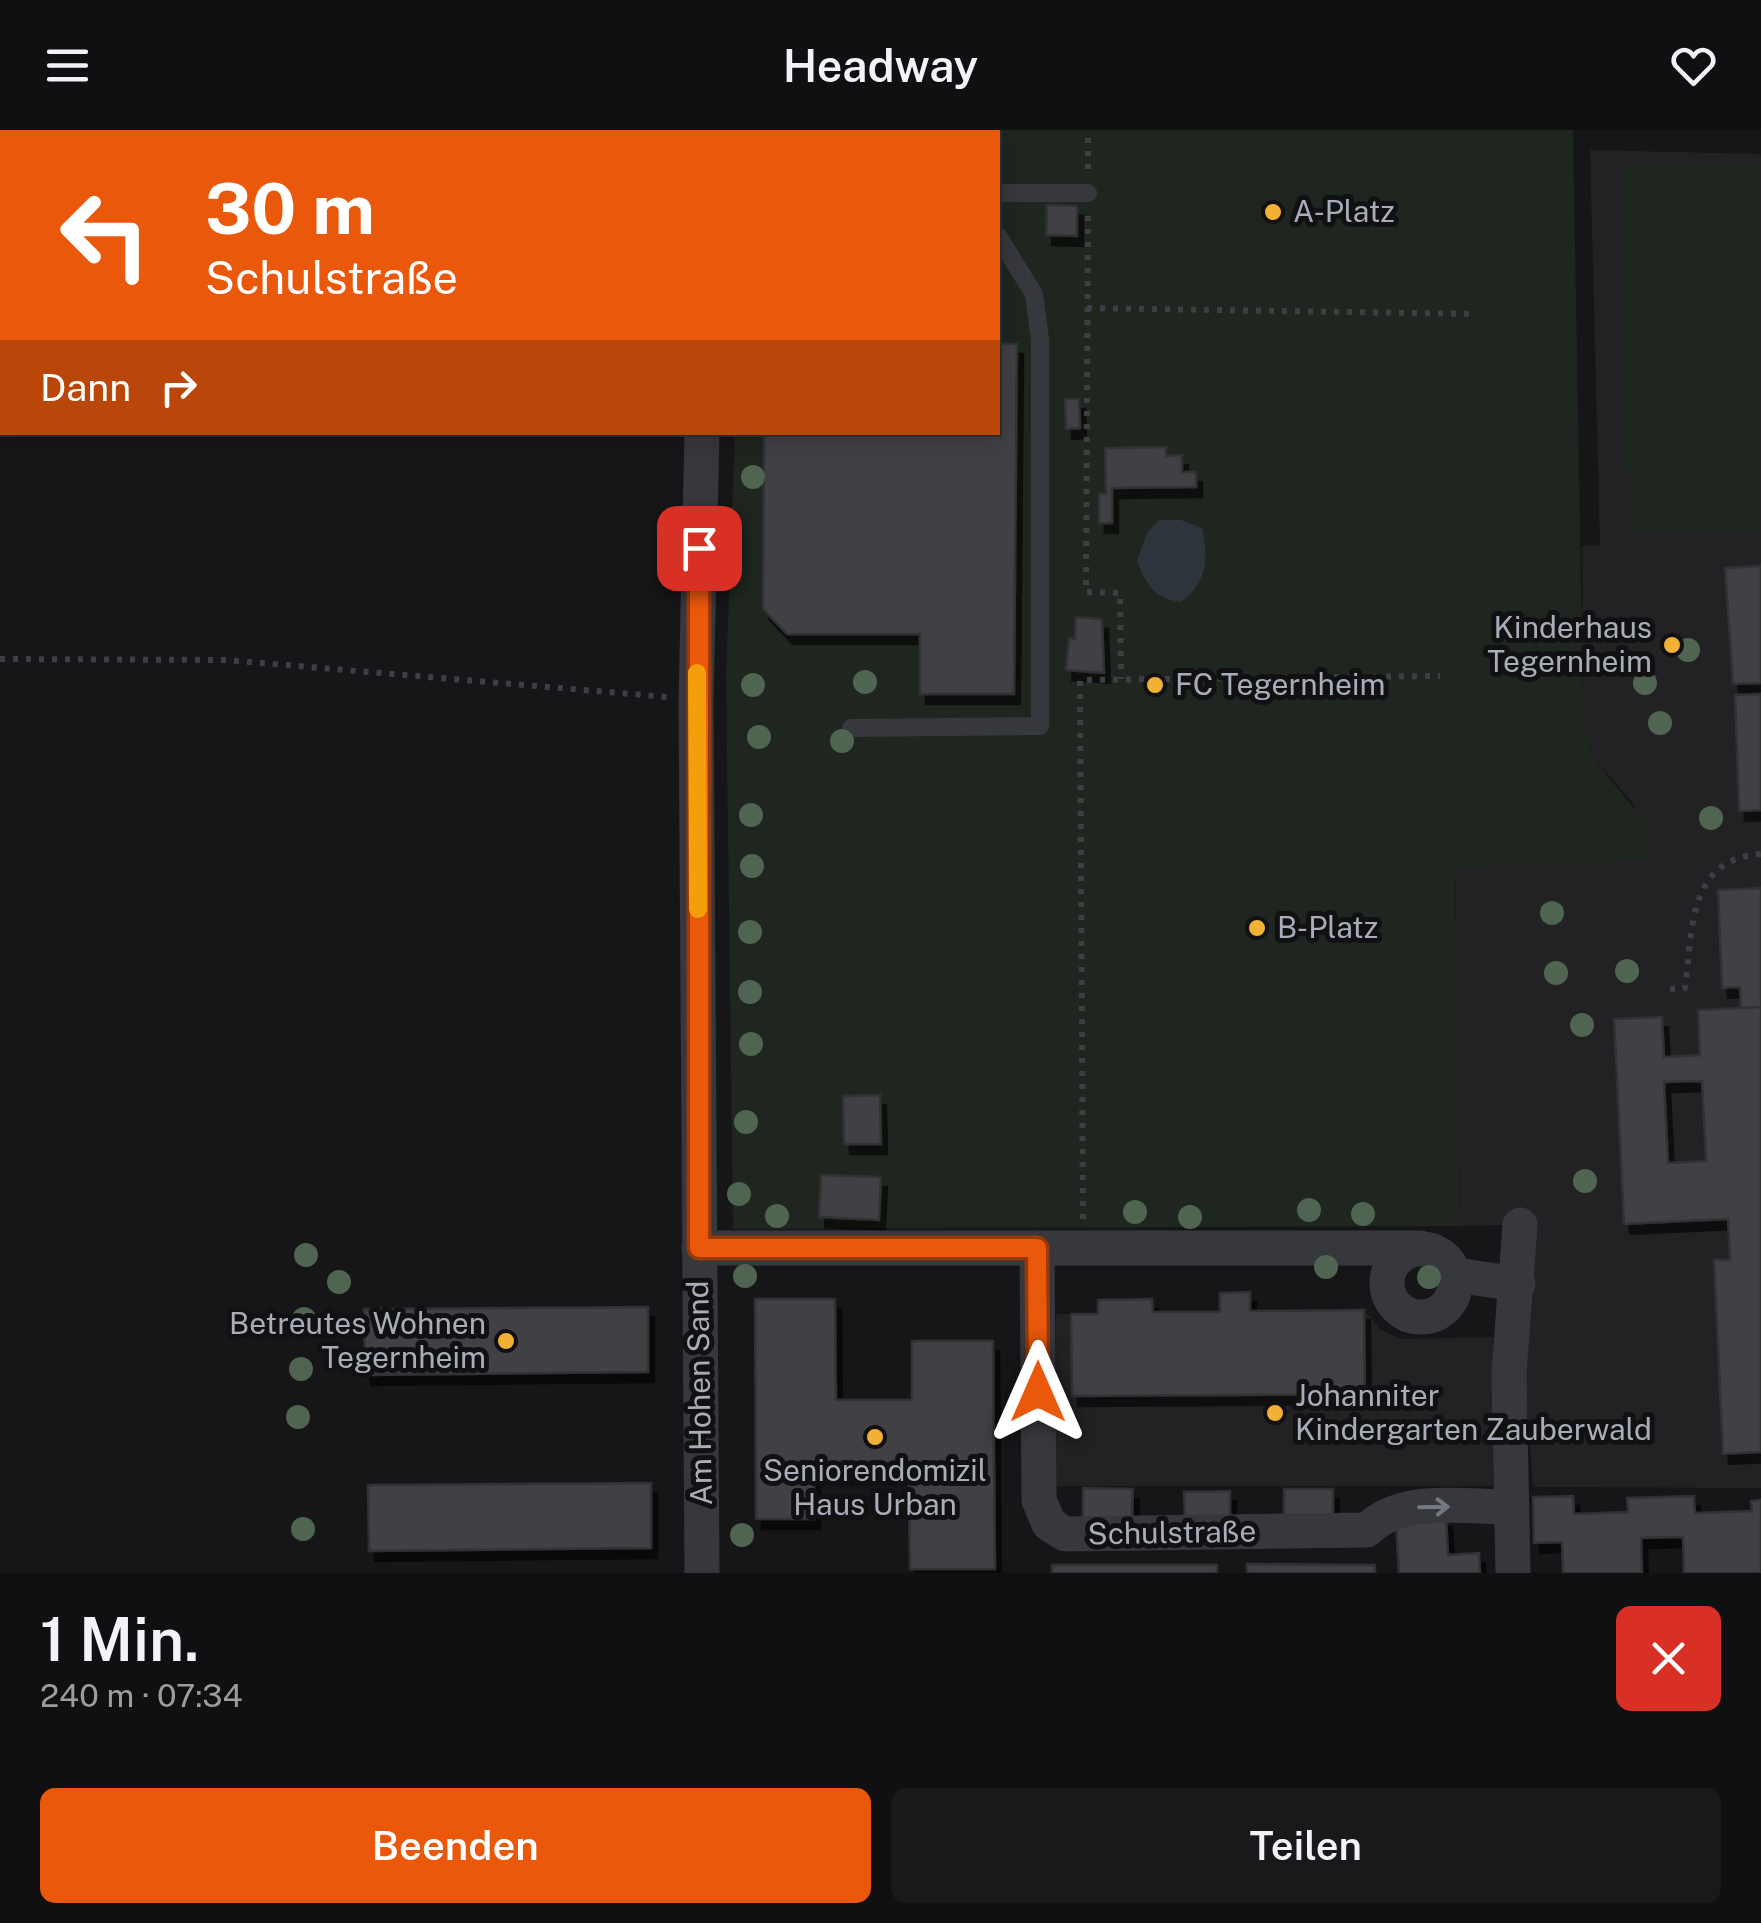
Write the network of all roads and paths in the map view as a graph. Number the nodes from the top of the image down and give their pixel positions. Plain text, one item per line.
1 (1088, 130) edge
2 (1000, 192) edge
3 (1088, 194) junction
4 (1000, 239) edge
5 (1087, 308) junction
6 (1477, 314) dead end
7 (702, 435) edge
8 (0, 658) edge
9 (1440, 676) dead end
10 (1121, 679) junction
11 (696, 702) junction
12 (851, 728) dead end
13 (1761, 854) edge
14 (1670, 989) dead end
15 (1083, 1199) dead end
16 (1520, 1225) dead end
17 (699, 1248) junction
18 (1037, 1248) junction
19 (1420, 1248) junction
20 (1454, 1275) junction
21 (1518, 1284) junction
22 (1508, 1506) junction
23 (702, 1573) edge
24 (1513, 1573) edge

1 - 3 path
2 - 3 lane
3 - 5 path
4 - 12 lane
5 - 6 path
5 - 10 path
7 - 11 street, Am Hohen Sand
8 - 11 path
9 - 10 path
10 - 15 path
11 - 17 street, Am Hohen Sand
13 - 14 path
16 - 21 street
17 - 18 street
17 - 23 street, Am Hohen Sand
18 - 19 street
18 -> 22 street, Schulstraße
19 - 20 street
19 - 20 street
20 - 21 street
21 - 22 street
22 - 24 street

